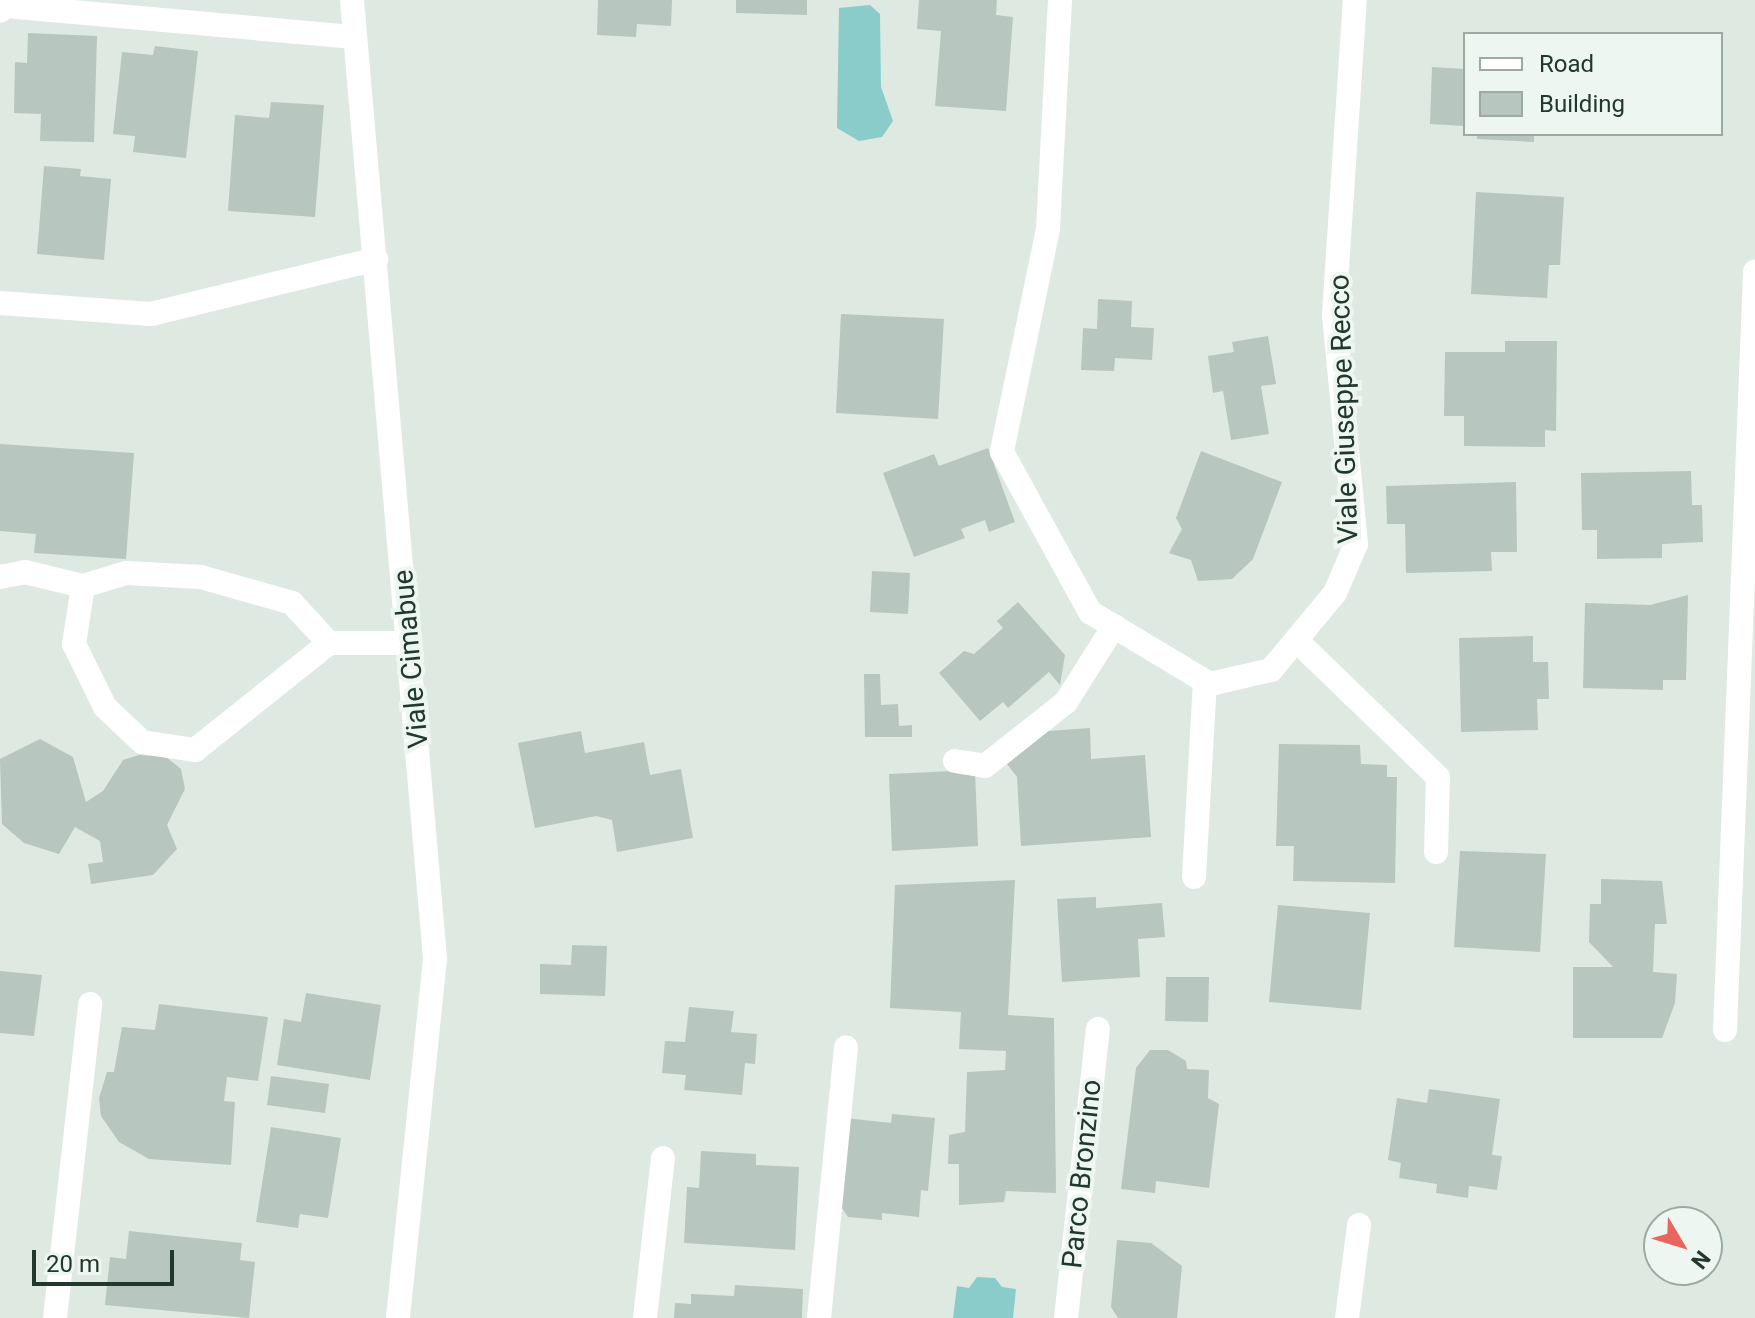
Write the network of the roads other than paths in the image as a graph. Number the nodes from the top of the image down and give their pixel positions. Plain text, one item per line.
1 (352, 0) edge
2 (1060, 0) edge
3 (1355, 0) edge
4 (0, 11) edge
5 (355, 37) junction
6 (376, 259) junction
7 (1755, 272) edge
8 (0, 303) edge
9 (0, 577) edge
10 (83, 586) junction
11 (1114, 626) junction
12 (1296, 640) junction
13 (329, 643) junction
14 (409, 643) junction
15 (1205, 681) junction
16 (955, 761) dead end
17 (1436, 852) dead end
18 (1194, 877) dead end
19 (90, 1004) dead end
20 (1098, 1029) dead end
21 (1725, 1030) dead end
22 (846, 1047) dead end
23 (663, 1158) dead end
24 (1359, 1225) dead end
25 (55, 1318) edge
26 (398, 1318) edge
27 (645, 1318) edge
28 (819, 1318) edge
29 (1066, 1318) edge
30 (1347, 1318) edge

1 - 5 street, Viale Cimabue
2 - 11 street
3 - 12 street, Viale Giuseppe Recco
4 - 5 street
5 - 6 street, Viale Cimabue
6 - 8 street
6 - 14 street, Viale Cimabue
7 - 21 street
9 - 10 street
10 - 13 street
10 - 13 street
11 - 15 street
11 - 16 street
12 - 15 street, Viale Giuseppe Recco
12 - 17 street
13 - 14 street
14 - 26 street, Viale Cimabue
15 - 18 street
19 - 25 street
20 - 29 street, Parco Bronzino
22 - 28 street
23 - 27 street
24 - 30 street

